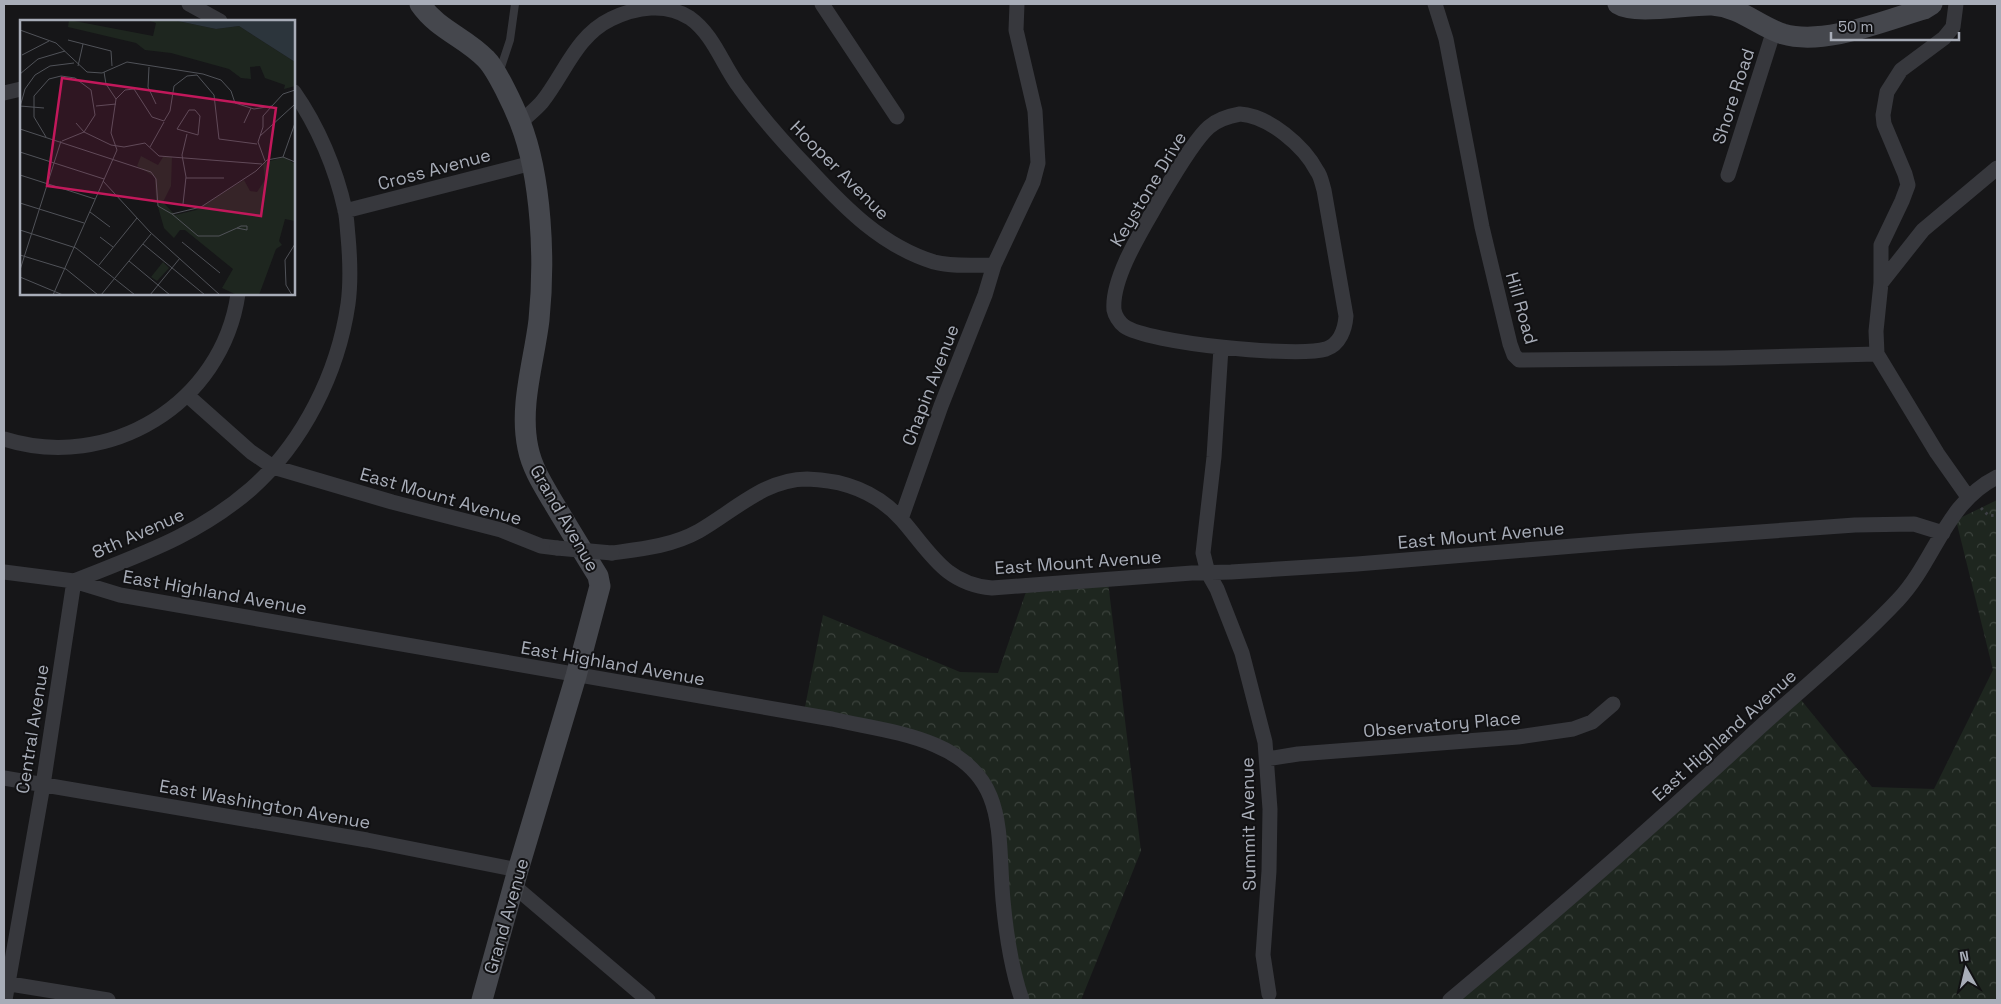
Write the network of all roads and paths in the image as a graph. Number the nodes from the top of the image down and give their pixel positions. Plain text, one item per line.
1 (189, 4) edge
2 (420, 4) edge
3 (515, 4) edge
4 (822, 4) edge
5 (1017, 4) edge
6 (1436, 4) edge
7 (1618, 4) edge
8 (1932, 4) edge
9 (1956, 4) edge
10 (218, 20) edge
11 (1774, 30) junction
12 (498, 78) junction
13 (20, 89) edge
14 (4, 93) edge
15 (295, 94) edge
16 (897, 118) dead end
17 (520, 123) junction
18 (532, 163) junction
19 (1997, 168) edge
20 (1728, 175) dead end
21 (346, 211) junction
22 (994, 265) junction
23 (1881, 283) junction
24 (238, 295) edge
25 (1221, 348) junction
26 (1877, 354) junction
27 (187, 395) junction
28 (4, 439) edge
29 (273, 467) junction
30 (1997, 478) edge
31 (1968, 497) junction
32 (901, 519) junction
33 (1942, 533) junction
34 (4, 572) edge
35 (1208, 573) junction
36 (74, 582) junction
37 (576, 676) junction
38 (1613, 704) dead end
39 (1267, 759) junction
40 (4, 778) edge
41 (43, 785) junction
42 (516, 878) junction
43 (6, 983) edge
44 (1269, 994) dead end
45 (6, 1000) edge
46 (108, 1000) edge
47 (482, 1000) edge
48 (648, 1000) edge
49 (1022, 1000) edge
50 (1450, 1000) edge

1 - 10 street
2 - 12 street, Grand Avenue
3 - 12 lane
4 - 16 street
5 - 22 street
6 - 26 street, Hill Road
7 - 11 street
8 - 11 street
9 - 23 street
11 - 20 street, Shore Road
12 - 17 street, Grand Avenue
13 - 14 street
15 - 21 street, 8th Avenue
17 - 18 street, Grand Avenue
17 - 22 street, Hooper Avenue
18 - 21 street, Cross Avenue
18 - 37 street, Grand Avenue
19 - 23 street
21 - 29 street, 8th Avenue
22 - 32 street, Chapin Avenue
23 - 26 street
24 - 27 street
25 - 25 street, Keystone Drive
25 - 35 street
26 - 31 street
27 - 28 street
27 - 29 street, East Mount Avenue
29 - 32 street, East Mount Avenue, bridge
29 - 36 street, 8th Avenue
30 - 31 street, East Highland Avenue
31 - 33 street, East Highland Avenue
32 - 35 street, East Mount Avenue
33 - 35 street, East Mount Avenue
33 - 50 street, East Highland Avenue
34 - 36 street, East Highland Avenue
35 - 39 street, Summit Avenue
36 - 37 street, East Highland Avenue
36 - 41 street, Central Avenue
37 - 42 street, Grand Avenue
37 - 49 street, East Highland Avenue
38 - 39 street, Observatory Place
39 - 44 street, Summit Avenue
40 - 41 street, East Washington Avenue
41 - 42 street, East Washington Avenue
41 - 43 street, Central Avenue
42 - 47 street, Grand Avenue
42 - 48 street, East Washington Avenue
43 - 45 street, Central Avenue
43 - 46 street

